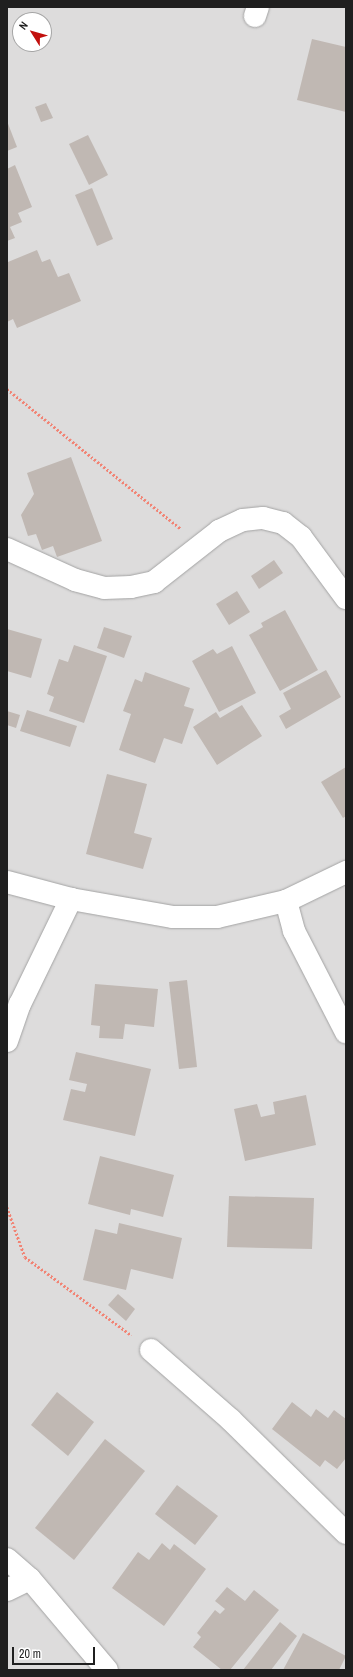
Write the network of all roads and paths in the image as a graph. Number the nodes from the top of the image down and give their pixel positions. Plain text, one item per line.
1 (7, 389) edge
2 (202, 545) junction
3 (7, 549) edge
4 (346, 598) edge
5 (346, 872) edge
6 (7, 882) edge
7 (70, 899) junction
8 (286, 901) junction
9 (346, 1032) edge
10 (7, 1040) edge
11 (7, 1207) edge
12 (151, 1350) joint
13 (346, 1533) edge
14 (7, 1559) edge
15 (30, 1579) junction
16 (7, 1590) edge
17 (107, 1670) edge

1 - 2 path
2 - 3 street
2 - 4 street
5 - 8 street
6 - 7 street
7 - 8 street
7 - 10 street
8 - 9 street
11 - 12 path
12 - 13 street
14 - 15 street
15 - 16 street
15 - 17 street

